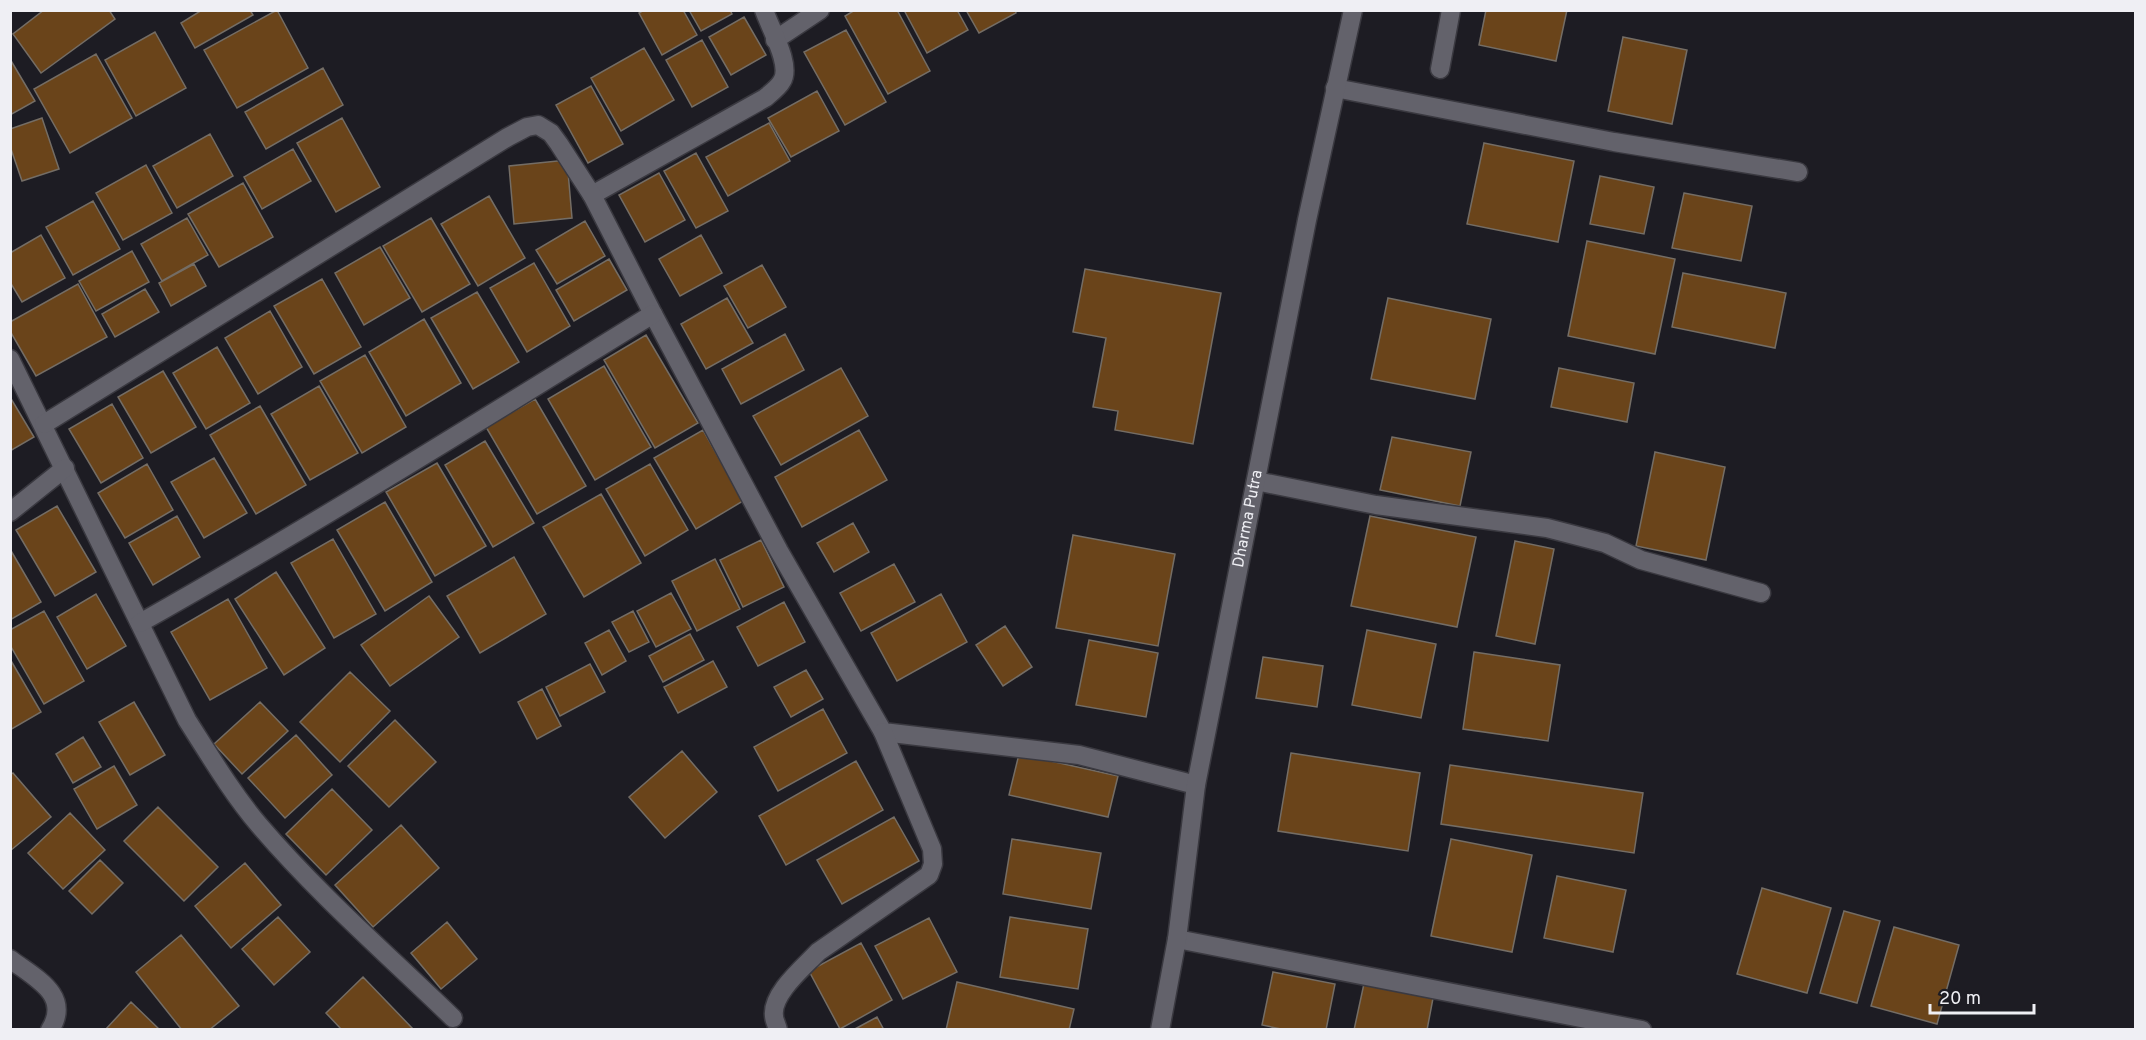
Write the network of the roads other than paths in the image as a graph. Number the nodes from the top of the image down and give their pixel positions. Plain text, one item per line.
1 (764, 10) edge
2 (820, 10) edge
3 (1353, 10) edge
4 (1451, 10) edge
5 (775, 40) junction
6 (1440, 69) dead end
7 (1335, 88) junction
8 (1798, 172) dead end
9 (592, 195) junction
10 (653, 314) junction
11 (10, 359) edge
12 (44, 424) junction
13 (65, 468) junction
14 (1256, 481) junction
15 (10, 512) edge
16 (1761, 592) dead end
17 (140, 623) junction
18 (883, 732) junction
19 (1196, 784) junction
20 (1177, 939) junction
21 (10, 959) edge
22 (453, 1018) dead end
23 (50, 1029) edge
24 (778, 1029) edge
25 (1160, 1029) edge
26 (1642, 1029) edge

1 - 5 street
2 - 5 street
3 - 7 street, Dharma Putra
4 - 6 street
5 - 9 street
7 - 8 street
7 - 14 street, Dharma Putra
9 - 10 street
9 - 12 street
10 - 17 street
10 - 18 street
11 - 12 street
12 - 13 street
13 - 15 street
13 - 17 street
14 - 16 street
14 - 19 street, Dharma Putra
17 - 22 street
18 - 19 street
18 - 24 street
19 - 20 street, Dharma Putra
20 - 25 street, Dharma Putra
20 - 26 street
21 - 23 street

